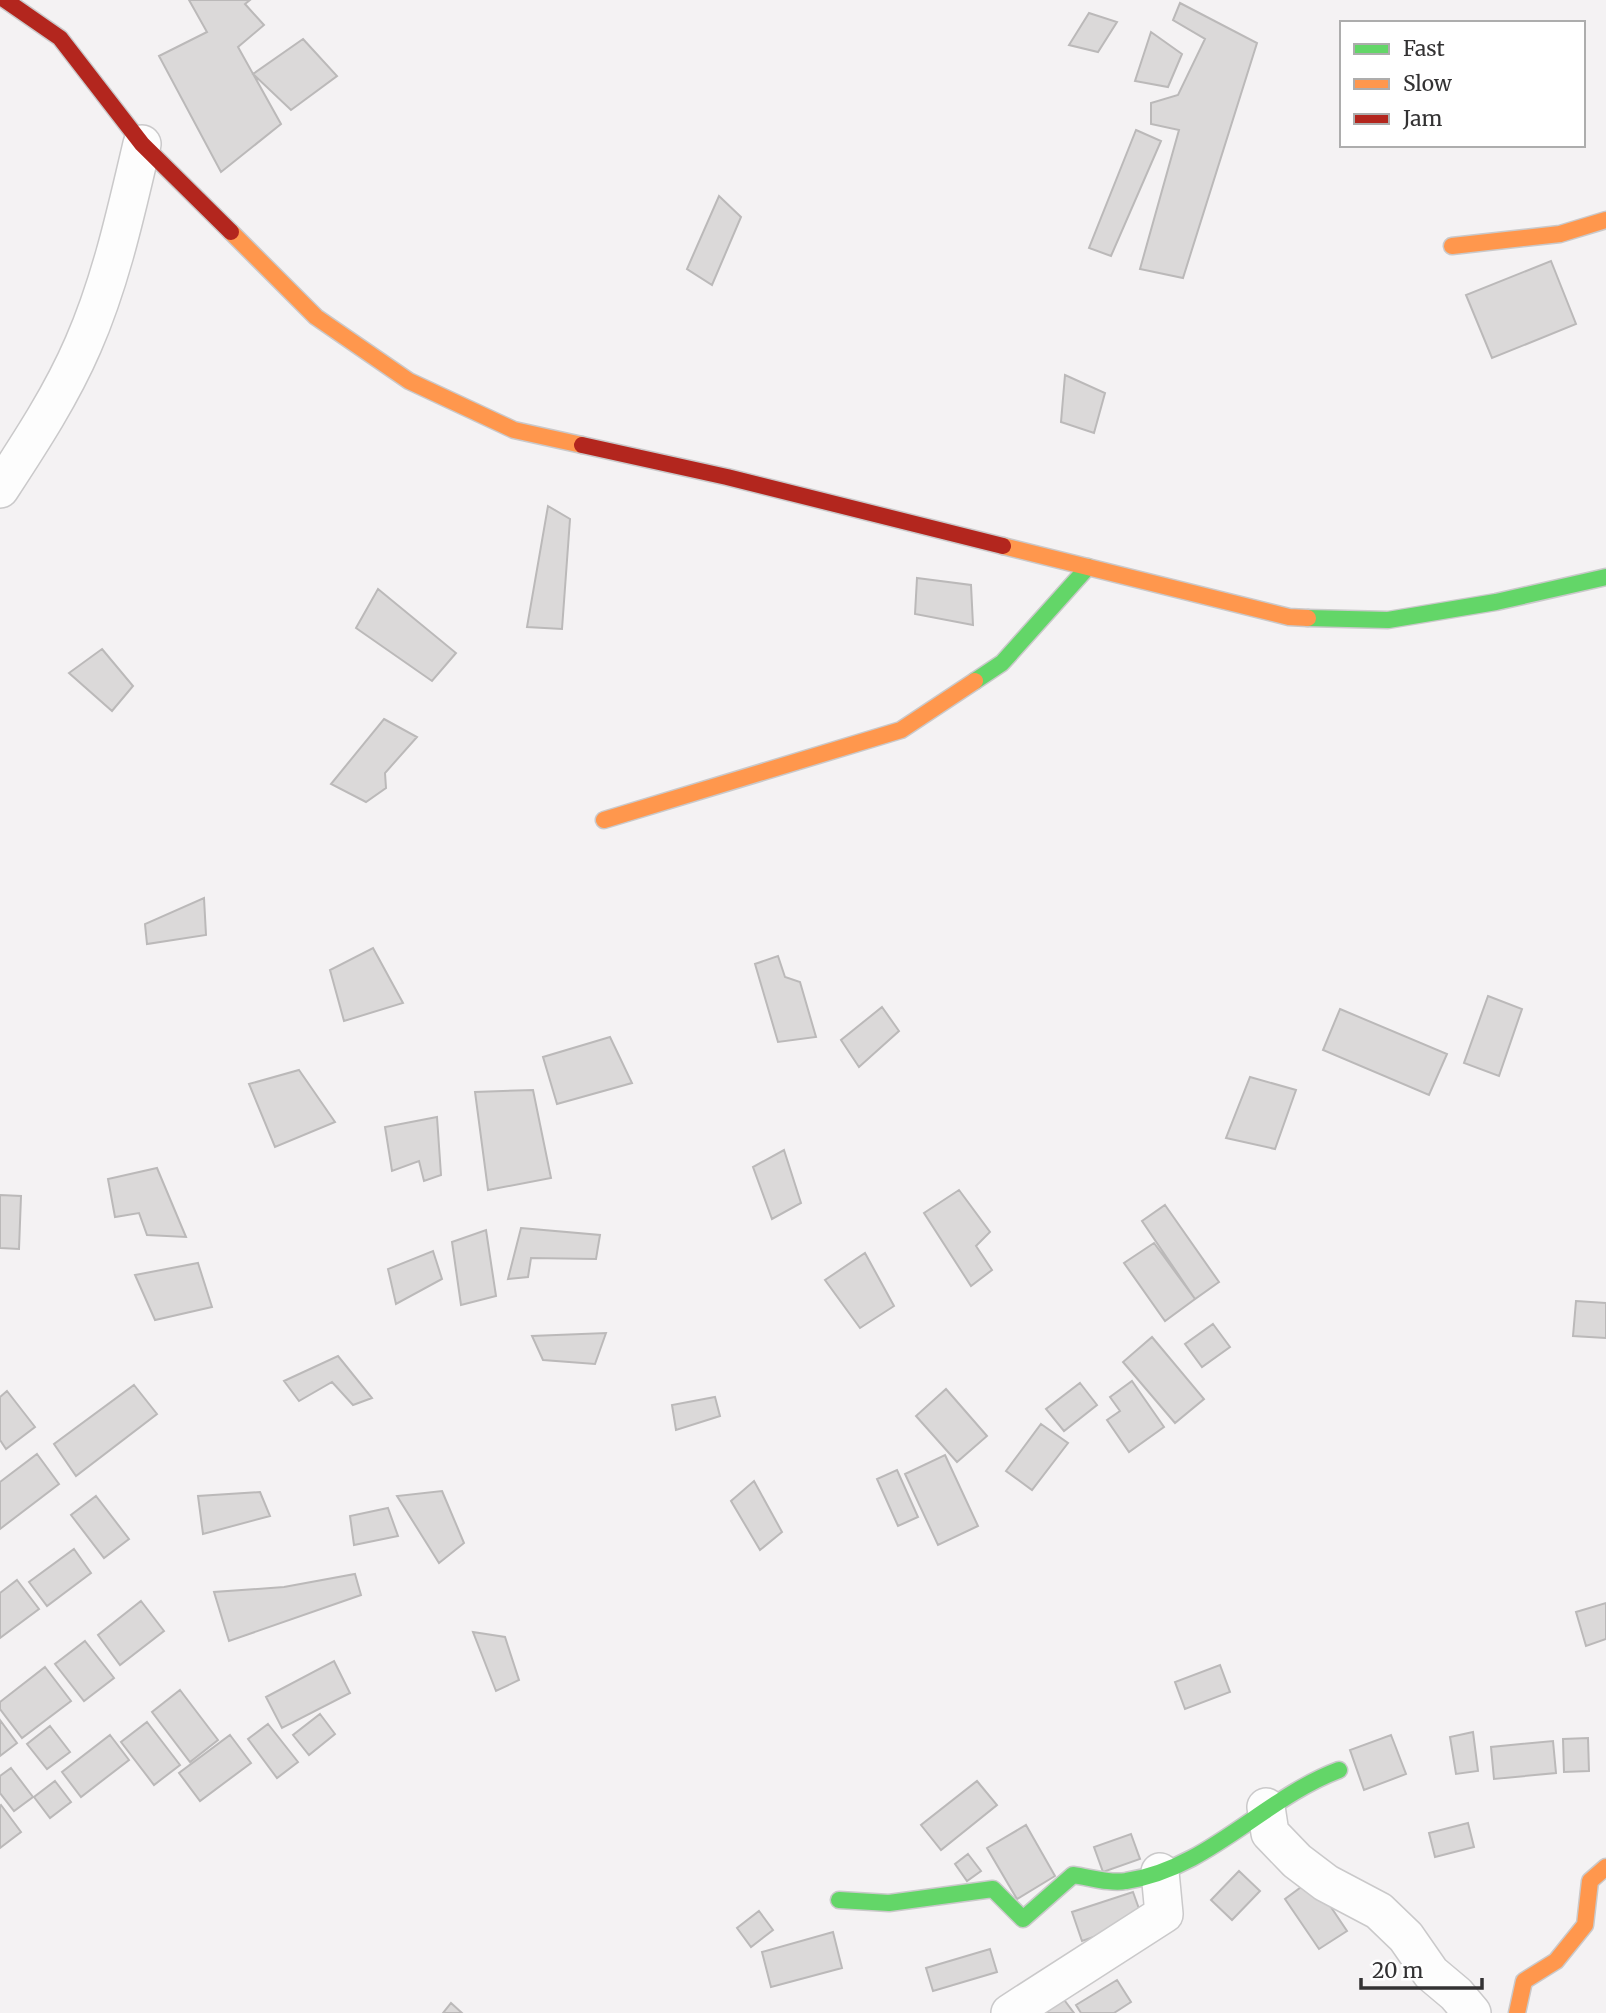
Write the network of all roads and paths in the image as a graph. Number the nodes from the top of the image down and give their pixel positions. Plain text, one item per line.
1 (5, 0) edge
2 (142, 144) junction
3 (1606, 220) edge
4 (1452, 246) dead end
5 (0, 489) edge
6 (1088, 567) junction
7 (1606, 577) edge
8 (604, 820) dead end
9 (1339, 1770) dead end
10 (1266, 1807) junction
11 (1606, 1867) edge
12 (1160, 1872) junction
13 (839, 1900) dead end
14 (1010, 2013) edge
15 (1472, 2013) edge
16 (1517, 2013) edge

1 - 2 street
2 - 5 street
2 - 6 street
3 - 4 street
6 - 7 street
6 - 8 street
9 - 10 street
10 - 12 street
10 - 15 street
11 - 16 street
12 - 13 street
12 - 14 street

